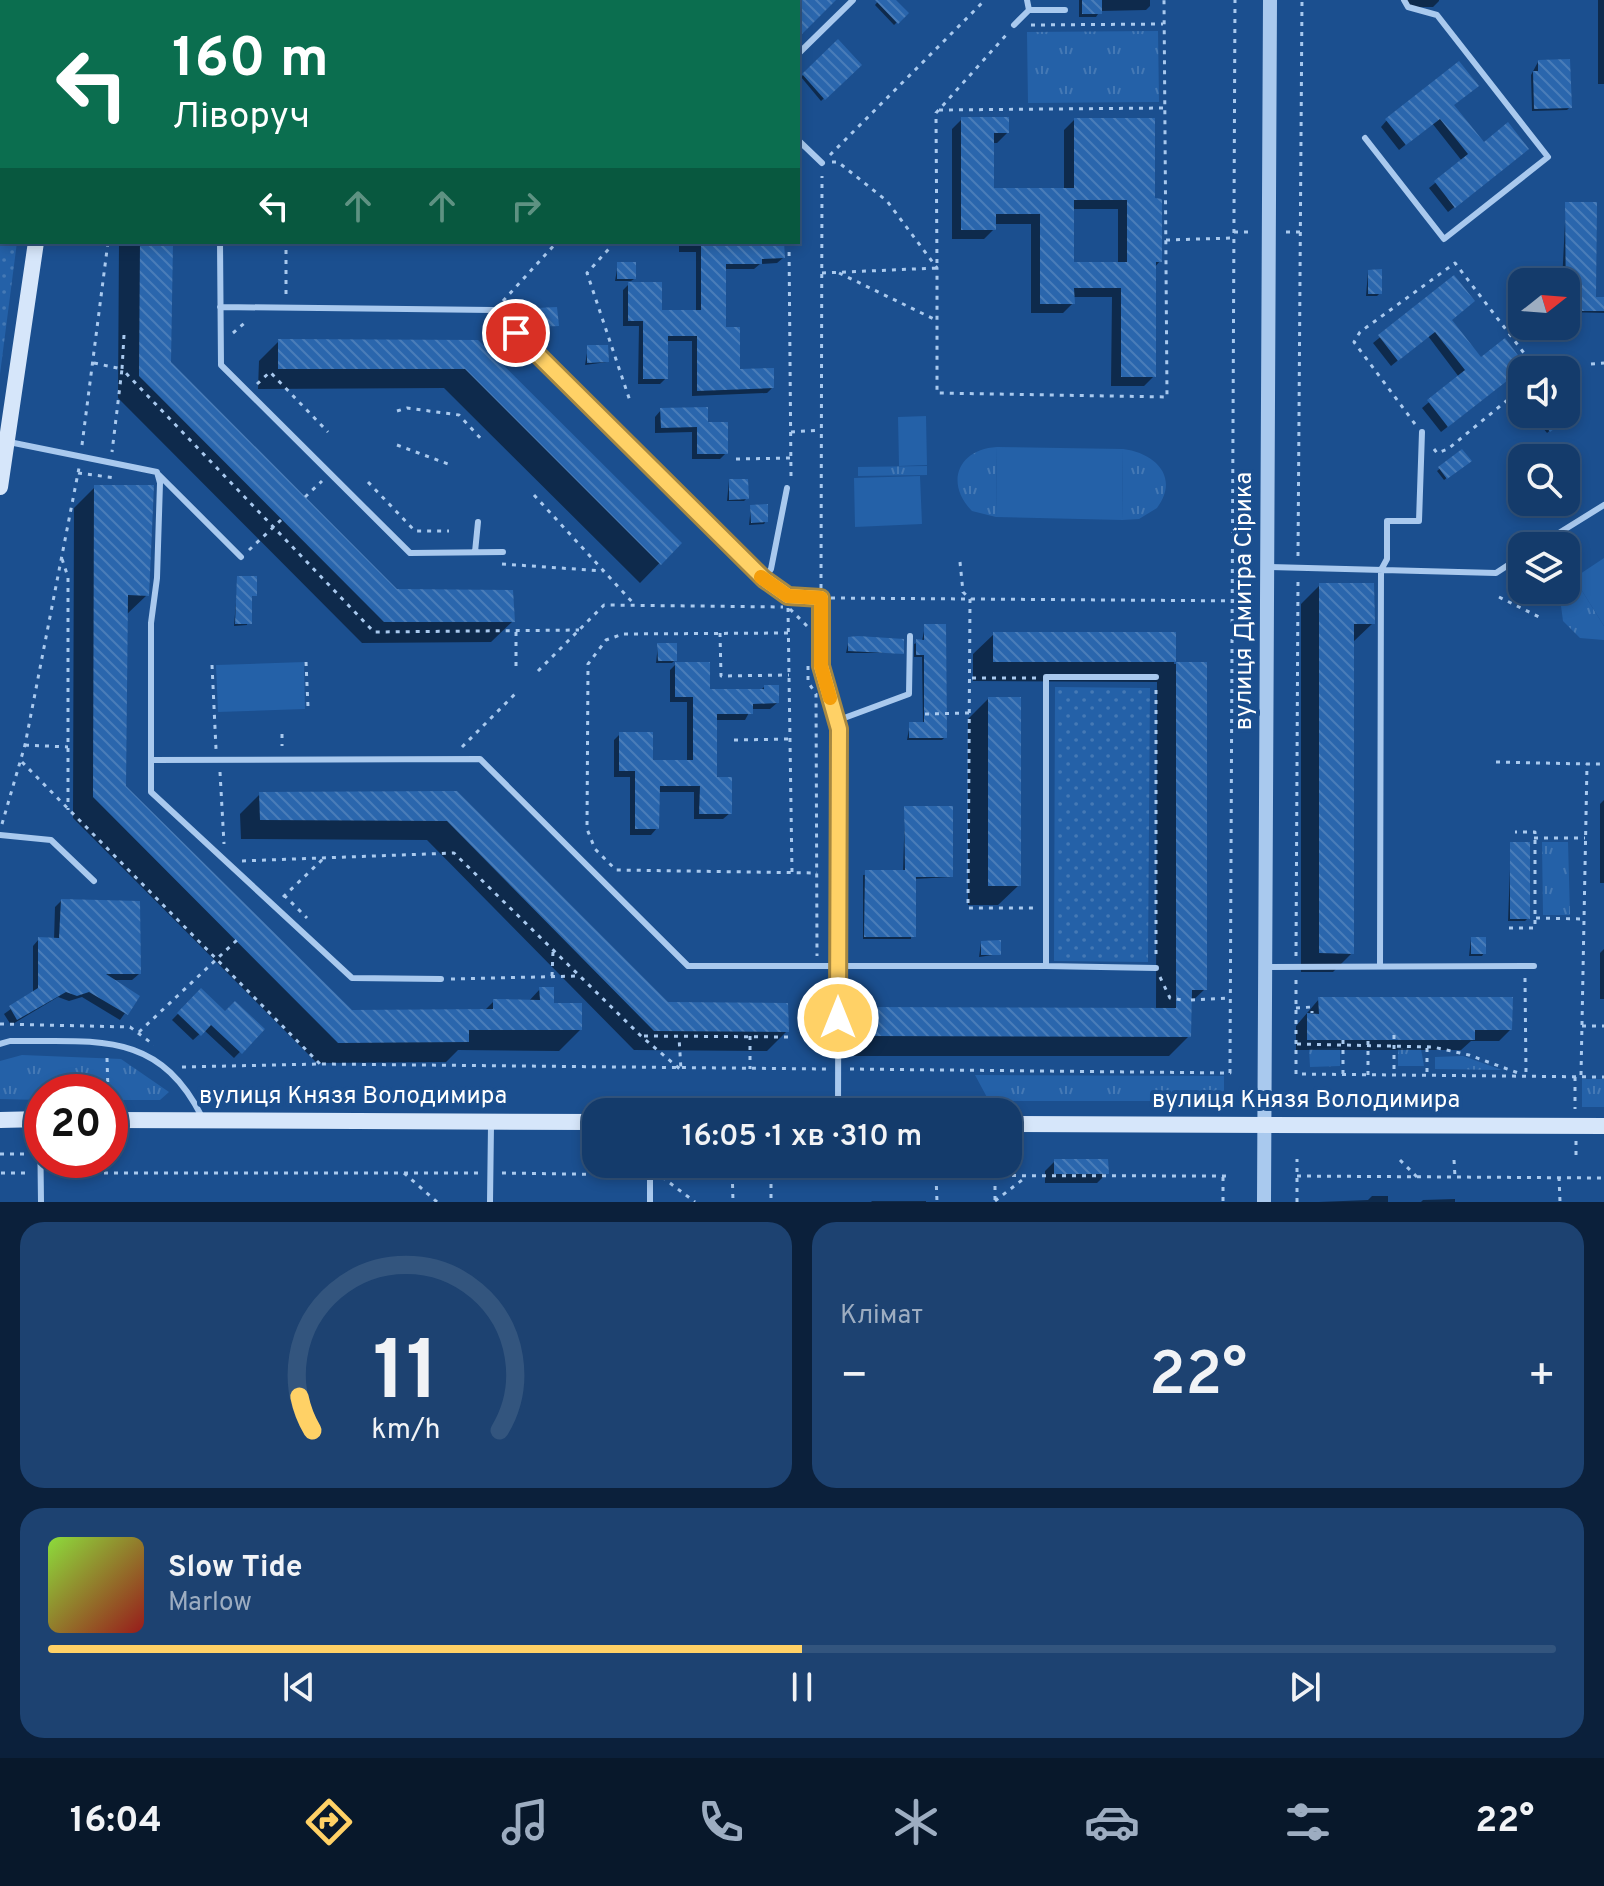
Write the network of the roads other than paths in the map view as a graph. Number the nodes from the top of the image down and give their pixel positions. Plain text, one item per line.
1 (853, 0) edge
2 (1027, 0) edge
3 (1270, 0) edge
4 (1404, 0) edge
5 (1029, 10) junction
6 (1065, 10) dead end
7 (1014, 25) road end
8 (800, 52) edge
9 (1365, 138) dead end
10 (800, 142) edge
11 (822, 163) road end
12 (36, 244) edge
13 (220, 244) edge
14 (220, 307) junction
15 (1422, 432) road end
16 (9, 442) junction
17 (157, 472) junction
18 (0, 487) edge
19 (787, 488) road end
20 (1604, 505) edge
21 (478, 522) dead end
22 (1561, 532) edge
23 (475, 552) junction
24 (503, 552) road end
25 (241, 557) road end
26 (1508, 565) edge
27 (1267, 567) junction
28 (1381, 570) junction
29 (764, 579) junction
30 (910, 636) dead end
31 (1156, 677) road end
32 (836, 721) junction
33 (151, 760) junction
34 (0, 833) edge
35 (94, 881) dead end
36 (838, 966) junction
37 (1046, 966) junction
38 (1380, 966) junction
39 (1534, 966) dead end
40 (1265, 967) junction
41 (1156, 968) road end
42 (441, 979) road end
43 (0, 1044) edge
44 (838, 1098) edge
45 (24, 1119) edge
46 (0, 1120) edge
47 (128, 1120) edge
48 (204, 1120) junction
49 (491, 1121) junction
50 (582, 1122) edge
51 (1022, 1124) edge
52 (1264, 1124) junction
53 (1604, 1126) edge
54 (41, 1178) edge
55 (654, 1178) edge
56 (41, 1202) edge
57 (490, 1202) edge
58 (650, 1202) edge
59 (1264, 1202) edge

1 - 8 lane
2 - 5 lane
3 - 27 street, вулиця Дмитра Сірика
4 - 9 lane
5 - 6 lane
5 - 7 lane
10 - 11 lane
12 - 16 main road
13 - 14 lane
14 - 23 lane
14 - 29 lane
15 - 28 lane
16 - 17 lane
16 - 18 main road
17 - 25 lane
17 - 33 lane
19 - 29 lane
20 - 22 lane
21 - 23 lane
23 - 24 lane
26 - 28 lane
27 - 28 lane
27 - 40 street, вулиця Дмитра Сірика
28 - 38 lane
29 - 32 lane
30 - 32 lane
31 - 37 lane
32 - 36 lane
33 - 36 lane
33 - 42 lane
34 - 35 lane
36 - 37 lane
36 - 44 lane
37 - 41 lane
38 - 39 lane
38 - 40 lane
40 - 52 street, вулиця Дмитра Сірика
43 - 48 lane
45 - 46 main road
47 - 48 main road, вулиця Князя Володимира
48 - 49 main road, вулиця Князя Володимира
49 - 50 main road, вулиця Князя Володимира
49 - 57 lane
51 - 52 main road, вулиця Князя Володимира
52 - 53 main road, вулиця Князя Володимира
52 - 59 street, вулиця Дмитра Сірика
54 - 56 lane
55 - 58 lane

